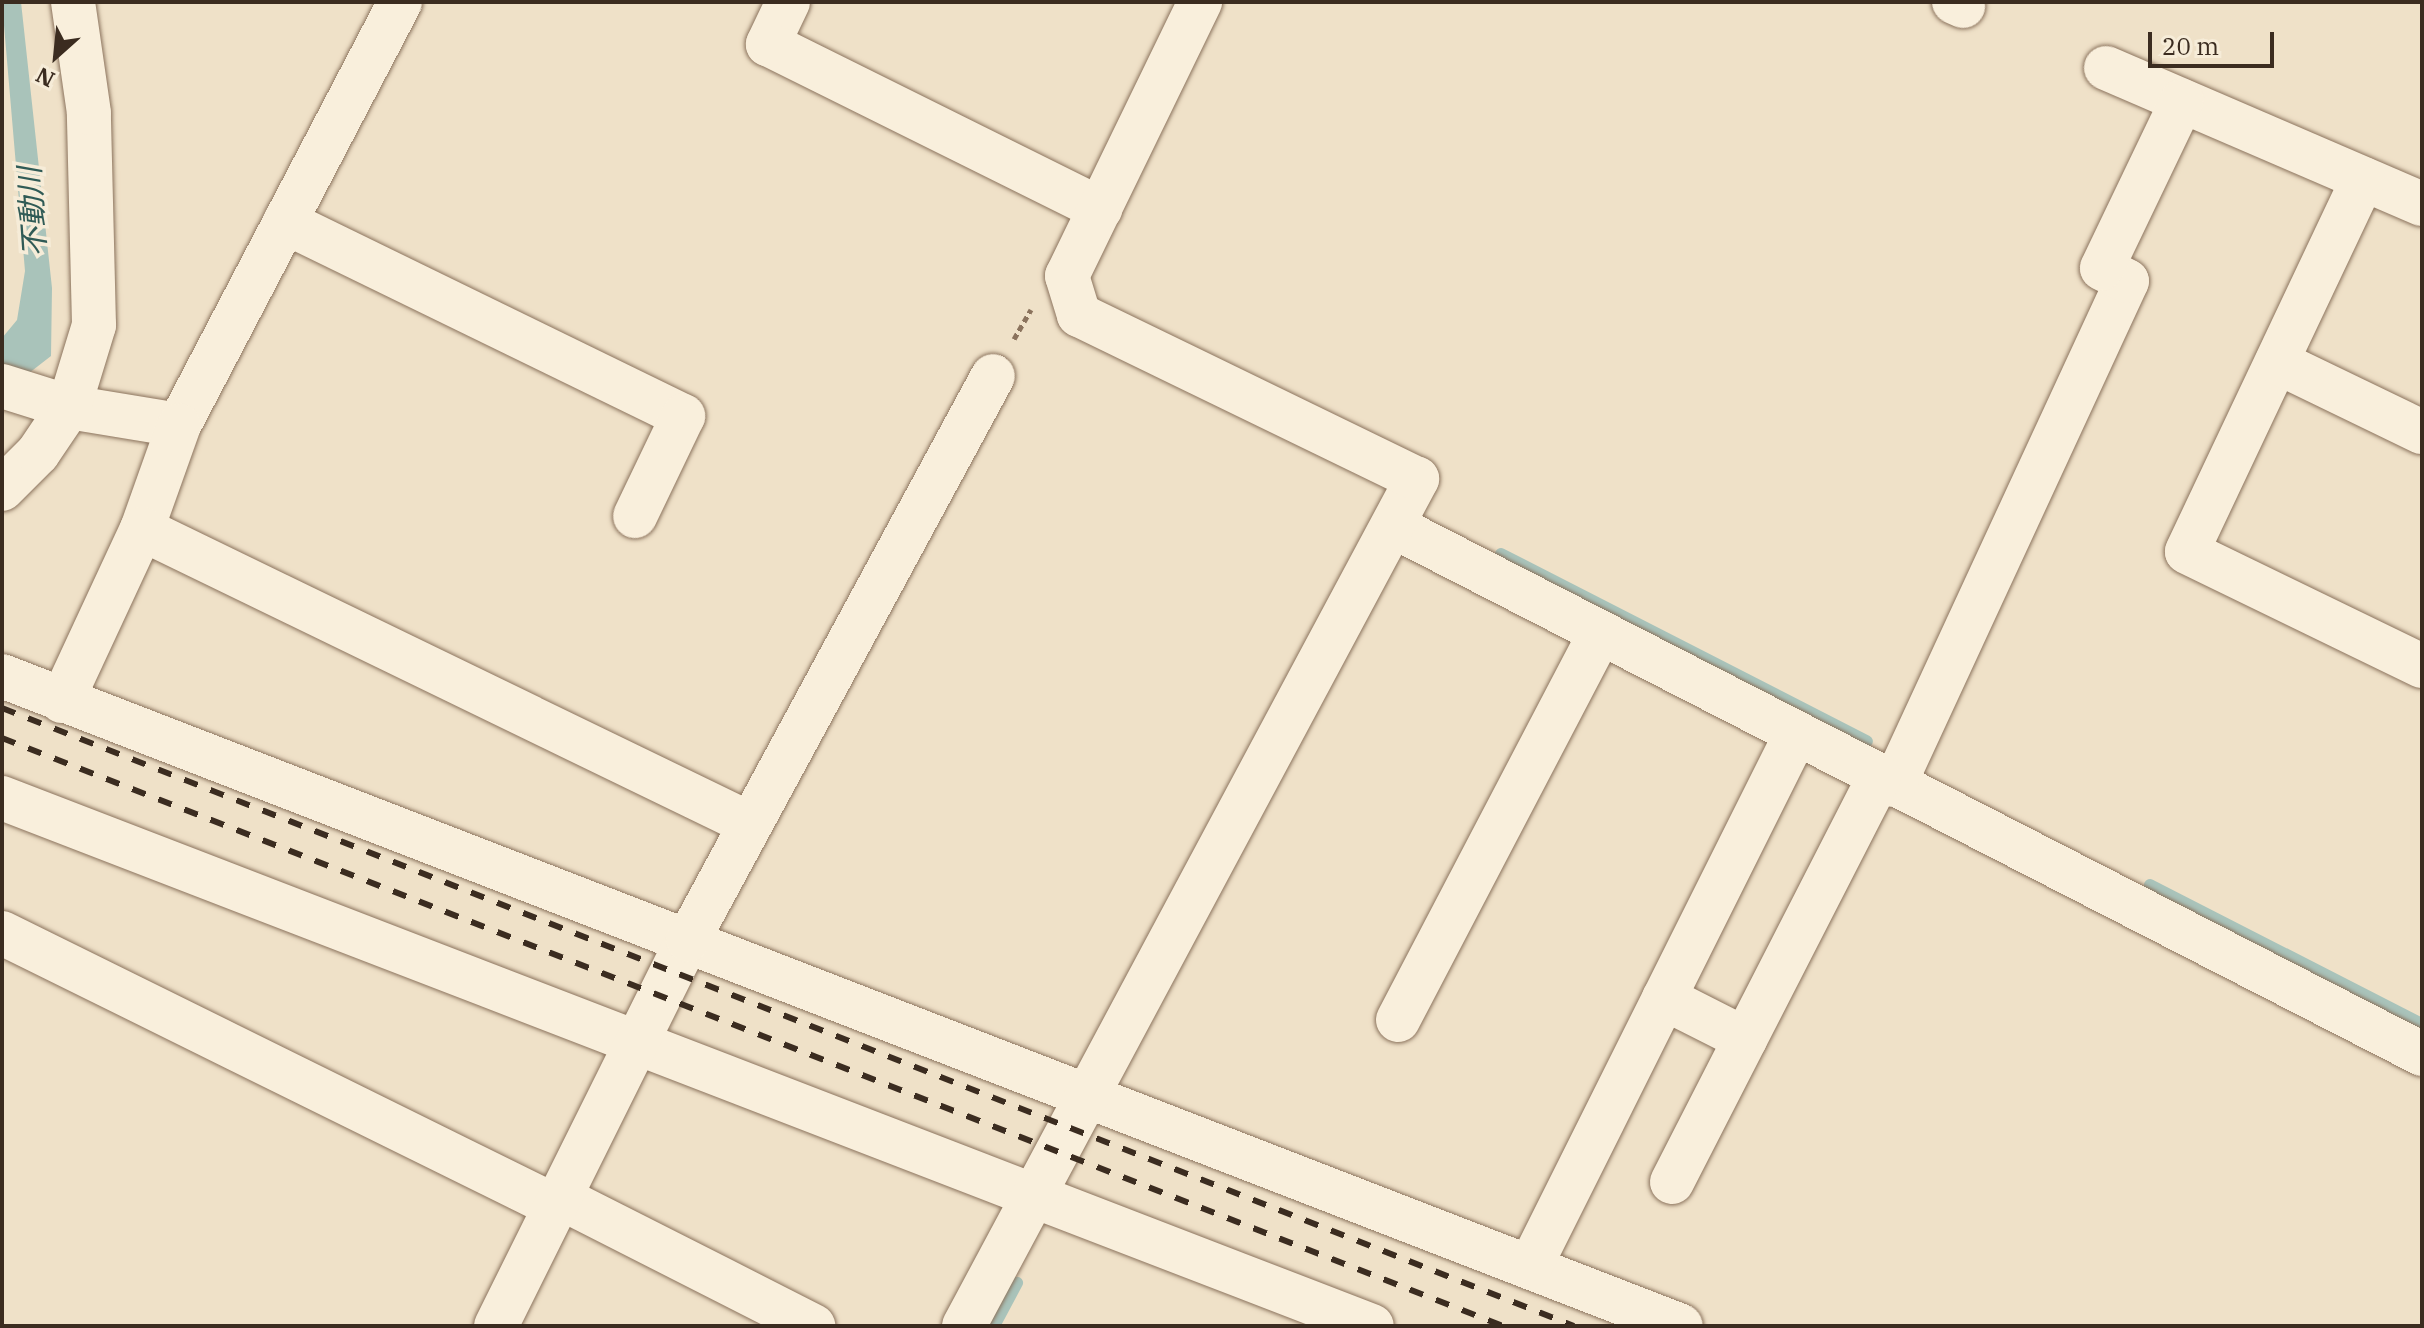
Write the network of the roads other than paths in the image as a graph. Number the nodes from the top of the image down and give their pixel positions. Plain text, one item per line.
1 (73, 2) edge
2 (400, 2) edge
3 (788, 2) edge
4 (1188, 6) edge
5 (2106, 68) dead end
6 (2182, 101) junction
7 (2363, 179) junction
8 (2422, 204) edge
9 (1100, 209) junction
10 (285, 222) junction
11 (2277, 362) junction
12 (993, 376) road end
13 (36, 397) edge
14 (179, 425) junction
15 (2422, 432) edge
16 (2, 489) edge
17 (635, 516) dead end
18 (1393, 526) junction
19 (142, 529) junction
20 (1600, 633) junction
21 (2422, 666) edge
22 (2, 676) edge
23 (62, 701) junction
24 (1796, 734) junction
25 (1887, 781) junction
26 (2, 798) edge
27 (750, 824) junction
28 (2, 933) edge
29 (688, 940) junction
30 (1664, 998) junction
31 (1398, 1020) dead end
32 (1745, 1039) junction
33 (640, 1040) junction
34 (2422, 1054) edge
35 (1090, 1094) junction
36 (1672, 1182) dead end
37 (1035, 1195) junction
38 (559, 1202) junction
39 (1530, 1267) junction
40 (496, 1326) edge
41 (813, 1326) edge
42 (964, 1326) edge
43 (1372, 1326) edge
44 (1681, 1326) edge

1 - 13 street
2 - 10 street
3 - 9 street
4 - 9 street
5 - 6 street
6 - 7 street
6 - 25 street
7 - 8 street
7 - 11 street
9 - 18 street
10 - 14 street
10 - 17 street
11 - 15 street
11 - 21 street
12 - 27 street
13 - 14 street
13 - 16 street
14 - 19 street
18 - 20 street
18 - 35 street
19 - 23 street
19 - 27 street
20 - 24 street
20 - 31 street
22 - 23 street
23 - 29 street
24 - 25 street
24 - 30 street
25 - 32 street
25 - 34 street
26 - 33 street
27 - 29 street
28 - 38 street
29 - 33 street
29 - 35 street
30 - 32 street
30 - 39 street
32 - 36 street
33 - 37 street
33 - 38 street
35 - 37 street
35 - 39 street
37 - 42 street
37 - 43 street
38 - 40 street
38 - 41 street
39 - 44 street

